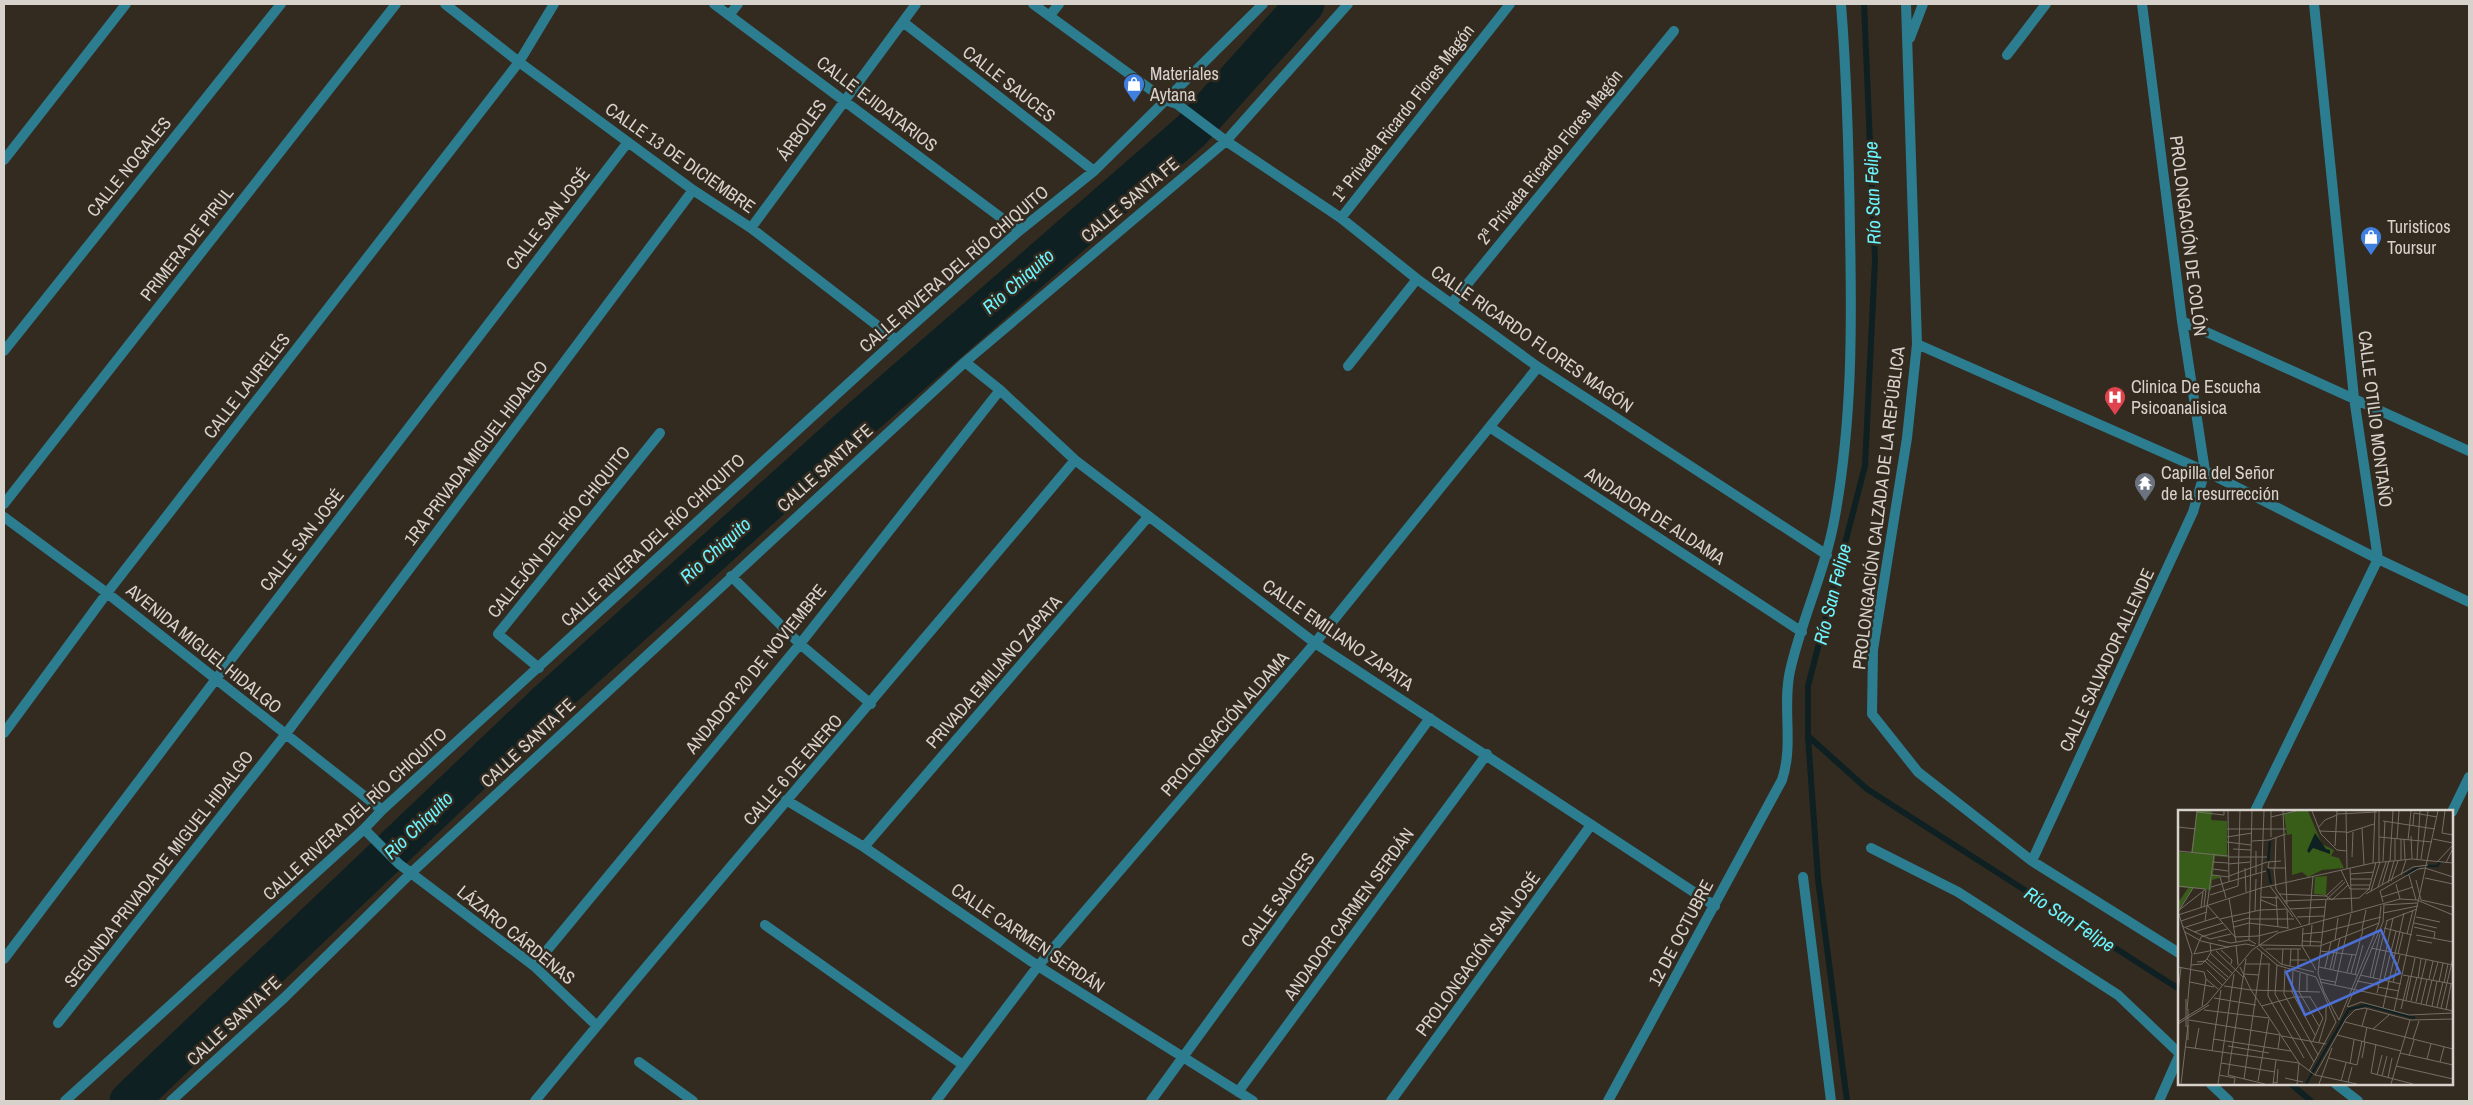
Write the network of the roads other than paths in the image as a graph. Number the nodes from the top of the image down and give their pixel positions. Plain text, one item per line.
1 (126, 4) edge
2 (281, 4) edge
3 (396, 4) edge
4 (445, 4) edge
5 (554, 4) edge
6 (714, 4) edge
7 (738, 4) edge
8 (916, 4) edge
9 (1033, 4) edge
10 (1059, 4) edge
11 (1261, 4) edge
12 (1348, 4) edge
13 (1510, 4) edge
14 (1841, 4) edge
15 (1906, 4) edge
16 (1923, 4) edge
17 (2046, 4) edge
18 (2142, 4) edge
19 (2314, 4) edge
20 (730, 14) junction
21 (1050, 15) junction
22 (903, 22) junction
23 (1674, 31) dead end
24 (1909, 40) junction
25 (2007, 55) dead end
26 (519, 62) junction
27 (844, 100) junction
28 (1165, 100) junction
29 (1226, 141) junction
30 (628, 142) junction
31 (4, 160) edge
32 (1094, 171) junction
33 (693, 190) junction
34 (1341, 218) junction
35 (751, 228) junction
36 (1020, 231) junction
37 (1417, 279) junction
38 (1451, 304) junction
39 (2182, 321) junction
40 (896, 340) junction
41 (1917, 344) junction
42 (4, 351) edge
43 (964, 362) junction
44 (1348, 366) dead end
45 (1538, 367) junction
46 (1000, 390) junction
47 (2354, 398) junction
48 (1491, 428) junction
49 (660, 433) dead end
50 (2469, 451) edge
51 (1075, 460) junction
52 (2205, 471) junction
53 (4, 504) edge
54 (4, 516) edge
55 (1148, 517) junction
56 (1827, 555) junction
57 (2378, 560) junction
58 (731, 576) junction
59 (107, 593) junction
60 (2469, 602) edge
61 (1802, 632) junction
62 (800, 644) junction
63 (1315, 644) junction
64 (538, 668) junction
65 (216, 679) junction
66 (870, 704) junction
67 (1430, 718) junction
68 (4, 733) edge
69 (285, 735) junction
70 (1487, 754) junction
71 (2469, 777) edge
72 (786, 800) junction
73 (382, 810) junction
74 (2255, 810) edge
75 (2453, 810) edge
76 (1591, 825) junction
77 (364, 829) junction
78 (864, 847) junction
79 (1871, 848) dead end
80 (2032, 861) junction
81 (411, 873) junction
82 (1803, 877) dead end
83 (1715, 906) junction
84 (765, 926) dead end
85 (2178, 952) edge
86 (4, 959) edge
87 (534, 966) junction
88 (1038, 966) junction
89 (58, 1023) dead end
90 (597, 1026) junction
91 (2178, 1054) edge
92 (2178, 1057) edge
93 (1183, 1058) junction
94 (639, 1062) dead end
95 (963, 1065) junction
96 (2212, 1085) edge
97 (2337, 1085) edge
98 (1238, 1092) junction
99 (65, 1101) edge
100 (171, 1101) edge
101 (536, 1101) edge
102 (693, 1101) edge
103 (936, 1101) edge
104 (1151, 1101) edge
105 (1253, 1101) edge
106 (1391, 1101) edge
107 (1608, 1101) edge
108 (1831, 1101) edge
109 (2159, 1101) edge
110 (2229, 1101) edge
111 (2358, 1101) edge

1 - 31 street
2 - 42 street, CALLE NOGALES
3 - 53 street, PRIMERA DE PIRUL
4 - 26 street, CALLE 13 DE DICIEMBRE
5 - 26 street, CALLE LAURELES
6 - 20 street, CALLE EJIDATARIOS
7 - 20 street
8 - 22 street, ÁRBOLES
9 - 21 street
10 - 21 street
11 - 28 street, CALLE RIVERA DEL RÍO CHIQUITO
12 - 29 street, CALLE SANTA FE
13 - 34 street, 1ª Privada Ricardo Flores Magón
14 - 56 street
15 - 24 street, PROLONGACIÓN CALZADA DE LA REPÚBLICA
16 - 24 street
17 - 25 street
18 - 39 street, PROLONGACIÓN DE COLÓN
19 - 47 street, CALLE OTILIO MONTAÑO
20 - 27 street, CALLE EJIDATARIOS
21 - 28 street
22 - 27 street, ÁRBOLES
22 - 32 street, CALLE SAUCES
23 - 38 street, 2ª Privada Ricardo Flores Magón
24 - 41 street, PROLONGACIÓN CALZADA DE LA REPÚBLICA
26 - 30 street, CALLE 13 DE DICIEMBRE
26 - 59 street, CALLE LAURELES
27 - 35 street, ÁRBOLES
27 - 36 street, CALLE EJIDATARIOS
28 - 29 street, CALLE RICARDO FLORES MAGÓN
28 - 32 street, CALLE RIVERA DEL RÍO CHIQUITO
29 - 34 street, CALLE RICARDO FLORES MAGÓN
29 - 43 street, CALLE SANTA FE
30 - 33 street, CALLE 13 DE DICIEMBRE
30 - 65 street, CALLE SAN JOSÉ
32 - 36 street, CALLE RIVERA DEL RÍO CHIQUITO
33 - 35 street, CALLE 13 DE DICIEMBRE
33 - 69 street, 1RA PRIVADA MIGUEL HIDALGO
34 - 37 street, CALLE RICARDO FLORES MAGÓN
35 - 40 street, CALLE 13 DE DICIEMBRE
36 - 40 street, CALLE RIVERA DEL RÍO CHIQUITO
37 - 38 street, CALLE RICARDO FLORES MAGÓN
37 - 44 street
38 - 45 street, CALLE RICARDO FLORES MAGÓN
39 - 47 street
39 - 52 street, PROLONGACIÓN DE COLÓN
40 - 64 street, CALLE RIVERA DEL RÍO CHIQUITO
41 - 52 street
41 - 80 street, PROLONGACIÓN CALZADA DE LA REPÚBLICA
43 - 46 street, CALLE EMILIANO ZAPATA
43 - 58 street, CALLE SANTA FE
45 - 48 street, PROLONGACIÓN ALDAMA
45 - 56 street, CALLE RICARDO FLORES MAGÓN
46 - 51 street, CALLE EMILIANO ZAPATA
46 - 62 street, ANDADOR 20 DE NOVIEMBRE
47 - 50 street
47 - 57 street, CALLE OTILIO MONTAÑO
48 - 61 street, ANDADOR DE ALDAMA
48 - 63 street, PROLONGACIÓN ALDAMA
49 - 64 street, CALLEJÓN DEL RÍO CHIQUITO
51 - 55 street, CALLE EMILIANO ZAPATA
51 - 66 street, CALLE 6 DE ENERO
52 - 57 street
52 - 80 street, CALLE SALVADOR ALLENDE
54 - 59 street, AVENIDA MIGUEL HIDALGO
55 - 63 street, CALLE EMILIANO ZAPATA
55 - 78 street, PRIVADA EMILIANO ZAPATA
56 - 61 street
57 - 60 street
57 - 74 street
58 - 62 street
58 - 81 street, CALLE SANTA FE
59 - 65 street, AVENIDA MIGUEL HIDALGO
59 - 68 street, CALLE LAURELES
61 - 83 street, 12 DE OCTUBRE
62 - 66 street
62 - 87 street, ANDADOR 20 DE NOVIEMBRE
63 - 67 street, CALLE EMILIANO ZAPATA
63 - 88 street, PROLONGACIÓN ALDAMA
64 - 73 street, CALLE RIVERA DEL RÍO CHIQUITO
65 - 69 street, AVENIDA MIGUEL HIDALGO
65 - 86 street, CALLE SAN JOSÉ
66 - 72 street, CALLE 6 DE ENERO
67 - 70 street, CALLE EMILIANO ZAPATA
67 - 93 street, CALLE SAUCES
69 - 73 street, AVENIDA MIGUEL HIDALGO
69 - 89 street, SEGUNDA PRIVADA DE MIGUEL HIDALGO
70 - 76 street, CALLE EMILIANO ZAPATA
70 - 98 street, ANDADOR CARMEN SERDÁN
71 - 75 street
72 - 78 street, CALLE CARMEN SERDÁN
72 - 90 street, CALLE 6 DE ENERO
73 - 77 street, CALLE RIVERA DEL RÍO CHIQUITO
76 - 83 street, CALLE EMILIANO ZAPATA
76 - 106 street, PROLONGACIÓN SAN JOSÉ
77 - 81 street, LÁZARO CÁRDENAS
77 - 99 street, CALLE RIVERA DEL RÍO CHIQUITO
78 - 88 street, CALLE CARMEN SERDÁN
79 - 91 street
80 - 85 street, PROLONGACIÓN CALZADA DE LA REPÚBLICA
81 - 87 street, LÁZARO CÁRDENAS
81 - 100 street, CALLE SANTA FE
82 - 108 street
83 - 107 street, 12 DE OCTUBRE
84 - 95 street
87 - 90 street, LÁZARO CÁRDENAS
88 - 93 street, CALLE CARMEN SERDÁN
88 - 95 street, PROLONGACIÓN ALDAMA
90 - 101 street, CALLE 6 DE ENERO
92 - 109 street
93 - 98 street, CALLE CARMEN SERDÁN
93 - 104 street, CALLE SAUCES
94 - 102 street
95 - 103 street, PROLONGACIÓN ALDAMA
96 - 110 street
97 - 111 street
98 - 105 street, CALLE CARMEN SERDÁN

